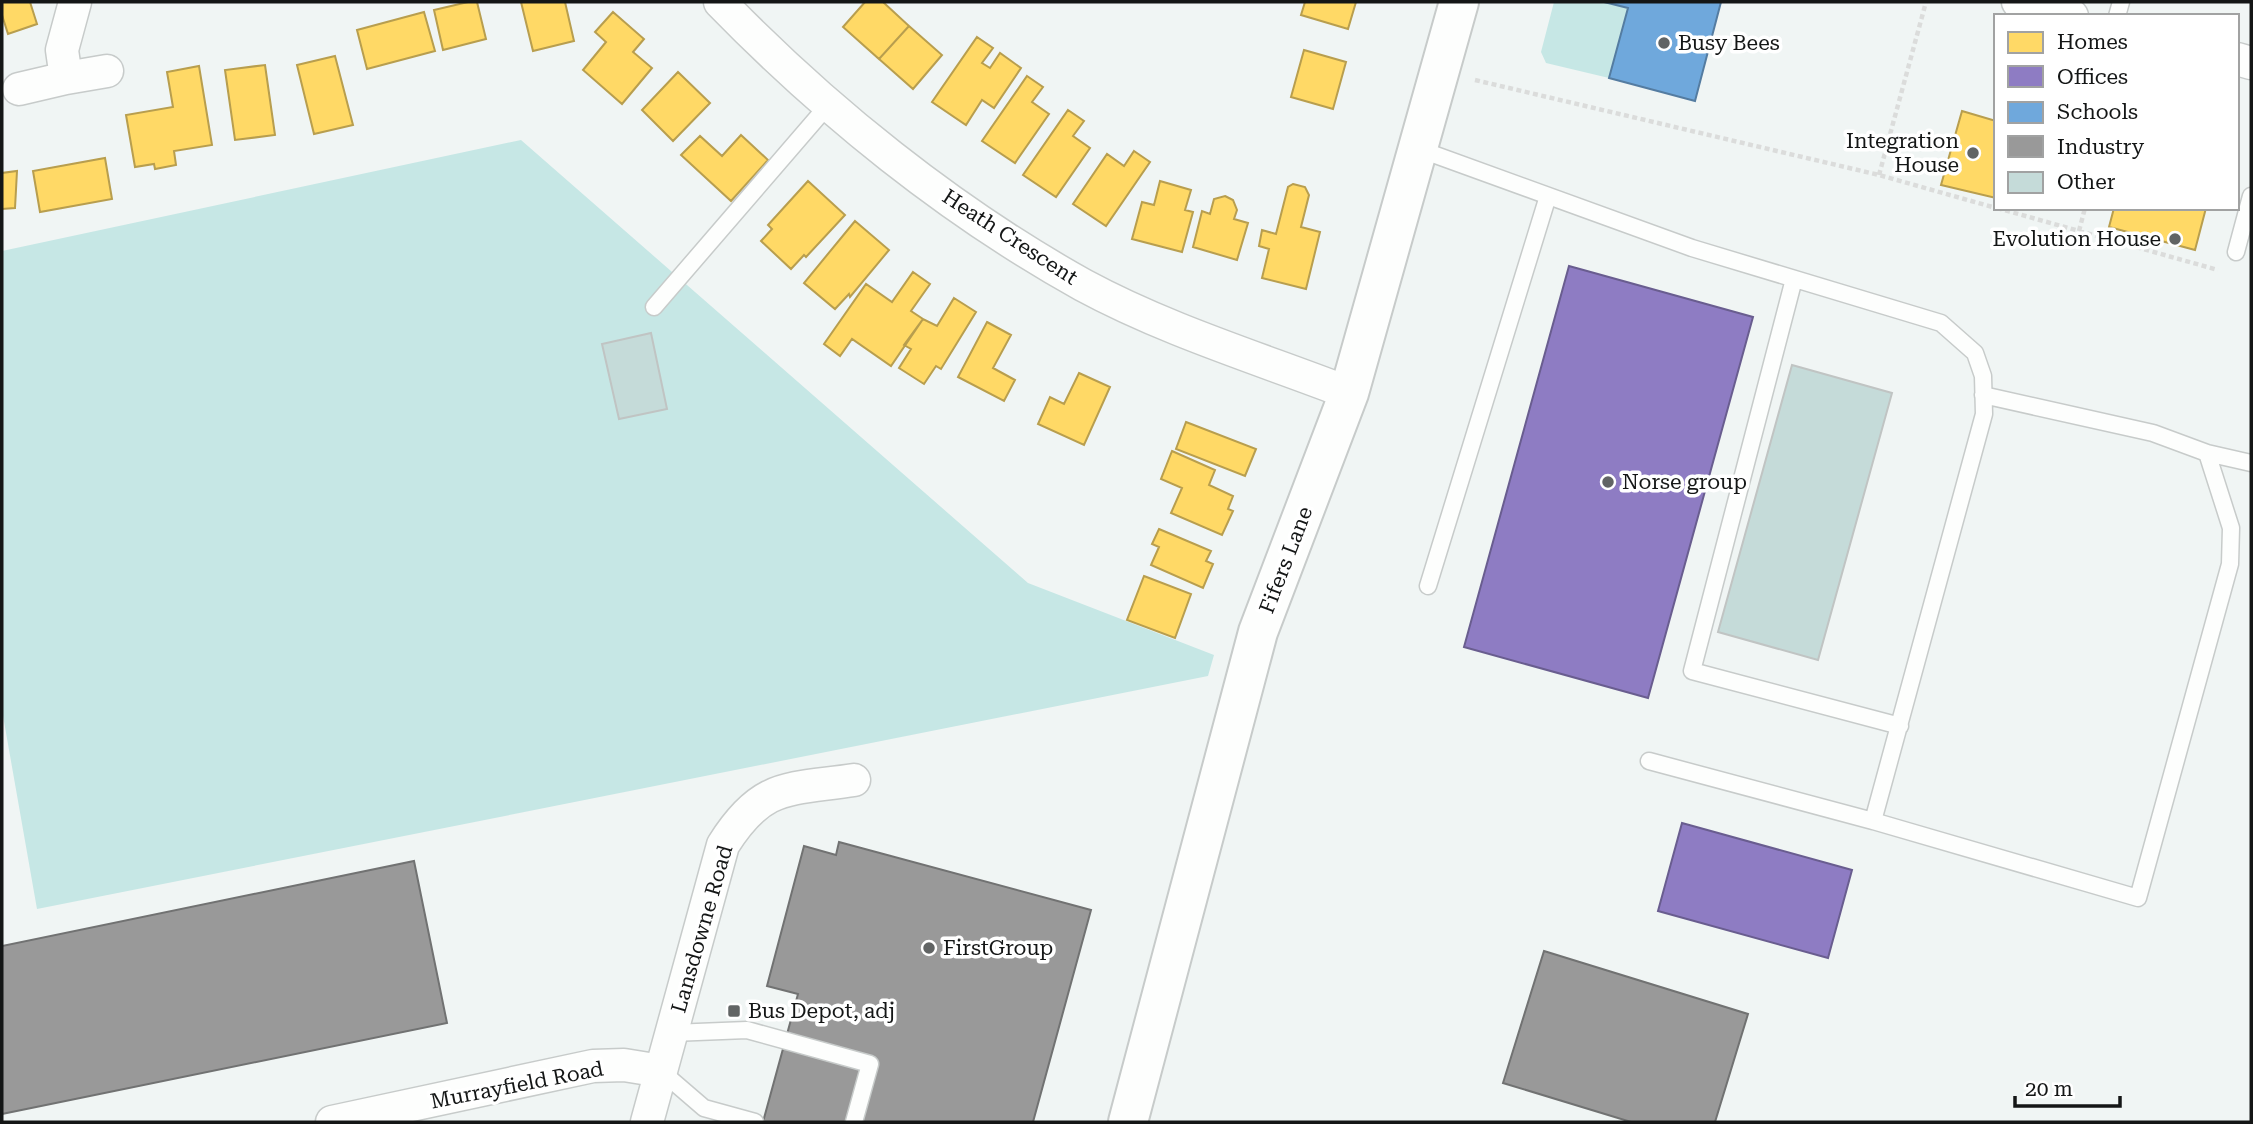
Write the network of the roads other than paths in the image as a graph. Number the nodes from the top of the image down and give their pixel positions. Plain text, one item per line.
1 (75, 2) edge
2 (720, 2) edge
3 (1459, 2) edge
4 (2018, 2) edge
5 (2063, 14) edge
6 (107, 71) dead end
7 (66, 78) junction
8 (19, 89) dead end
9 (829, 104) junction
10 (1419, 149) junction
11 (1548, 196) junction
12 (2251, 196) edge
13 (2236, 252) dead end
14 (1794, 279) junction
15 (654, 307) dead end
16 (1349, 393) junction
17 (1983, 395) junction
18 (2207, 453) junction
19 (2251, 463) edge
20 (1428, 586) dead end
21 (1900, 726) junction
22 (1649, 761) dead end
23 (855, 780) dead end
24 (1873, 821) junction
25 (672, 1033) junction
26 (661, 1071) junction
27 (332, 1122) edge
28 (647, 1122) edge
29 (755, 1122) edge
30 (855, 1122) edge
31 (1128, 1122) edge

1 - 7 street
2 - 9 street, Heath Crescent
3 - 10 street, Fifers Lane
4 - 5 street
6 - 7 street
7 - 8 street
9 - 15 lane
9 - 16 street, Heath Crescent
10 - 11 lane
10 - 16 street, Fifers Lane
11 - 14 lane
11 - 20 lane
12 - 13 lane
14 - 17 lane
14 - 21 lane
16 - 31 street, Fifers Lane
17 - 18 lane
17 - 21 lane
18 - 19 lane
18 - 24 lane
21 - 24 lane
22 - 24 lane
23 - 25 street, Lansdowne Road
25 - 26 street, Lansdowne Road
25 - 30 lane
26 - 27 street, Murrayfield Road
26 - 28 street, Lansdowne Road
26 - 29 lane

